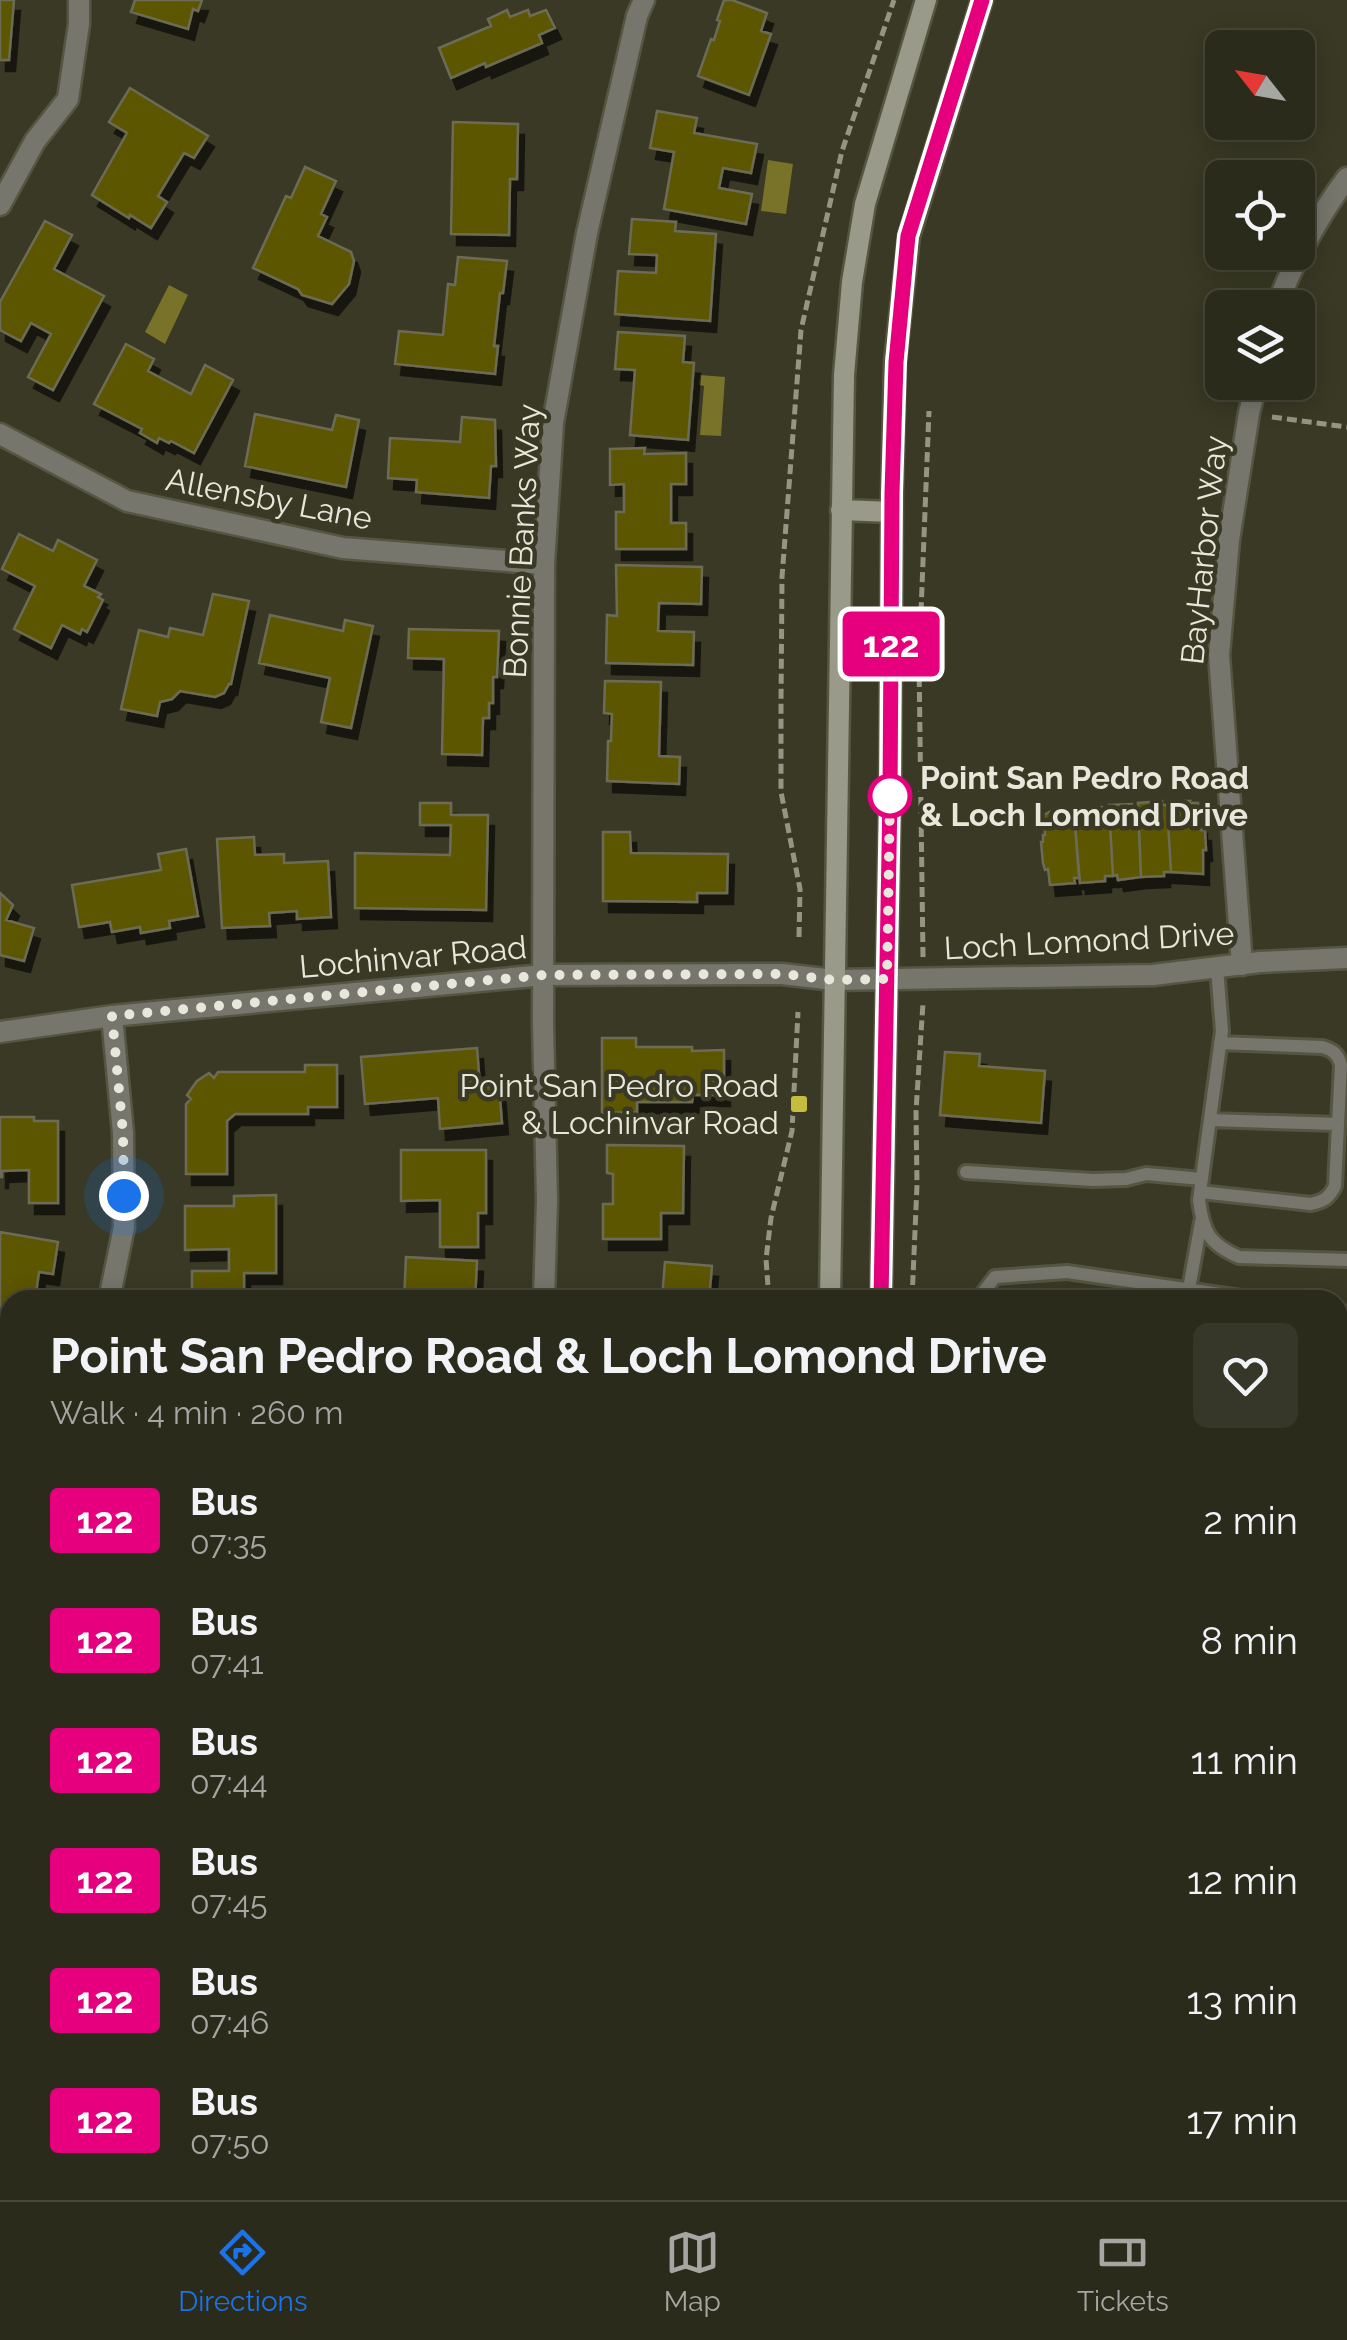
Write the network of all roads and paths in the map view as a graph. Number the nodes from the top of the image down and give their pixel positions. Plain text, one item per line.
1 (79, 0) edge
2 (644, 0) edge
3 (894, 0) edge
4 (926, 0) edge
5 (982, 0) edge
6 (1347, 178) edge
7 (0, 205) edge
8 (1282, 290) edge
9 (1252, 400) edge
10 (929, 412) dead end
11 (1249, 413) junction
12 (1347, 427) edge
13 (0, 434) edge
14 (841, 510) junction
15 (892, 512) junction
16 (544, 564) junction
17 (799, 938) dead end
18 (1347, 958) edge
19 (1242, 965) junction
20 (1217, 968) junction
21 (544, 975) junction
22 (924, 978) junction
23 (887, 979) junction
24 (834, 980) junction
25 (798, 1012) dead end
26 (112, 1016) junction
27 (0, 1032) edge
28 (1220, 1043) junction
29 (1210, 1120) junction
30 (1338, 1124) junction
31 (966, 1172) dead end
32 (1201, 1185) junction
33 (1202, 1222) junction
34 (1347, 1260) edge
35 (1189, 1289) junction
36 (111, 1290) edge
37 (544, 1290) edge
38 (769, 1290) edge
39 (830, 1290) edge
40 (881, 1290) edge
41 (912, 1290) edge
42 (985, 1290) edge
43 (1196, 1290) edge

1 - 7 street
2 - 16 street, Bonnie Banks Way
3 - 17 path
4 - 14 main road
5 - 15 main road
6 - 8 street
9 - 11 street, BayHarbor Way
10 - 22 path
11 - 12 path
11 - 19 street, BayHarbor Way
13 - 16 street, Allensby Lane
14 - 15 main road
14 - 24 main road
15 - 23 main road
16 - 21 street, Bonnie Banks Way
18 - 19 street, Loch Lomond Drive
19 - 20 street, Loch Lomond Drive
20 - 22 street, Loch Lomond Drive
20 - 28 lane
21 - 24 street, Lochinvar Road
21 - 26 street, Lochinvar Road
21 - 37 street, Bonnie Banks Way
22 - 23 street, Loch Lomond Drive
22 - 41 path
23 - 24 street, Loch Lomond Drive
23 - 40 main road
24 - 39 main road
25 - 38 path
26 - 27 street, Lochinvar Road
26 - 36 street
28 - 29 lane
28 - 30 lane
29 - 30 lane
29 - 32 lane
30 - 32 lane
31 - 32 lane
32 - 33 lane
33 - 34 lane
33 - 35 lane
35 - 42 lane
35 - 43 lane

